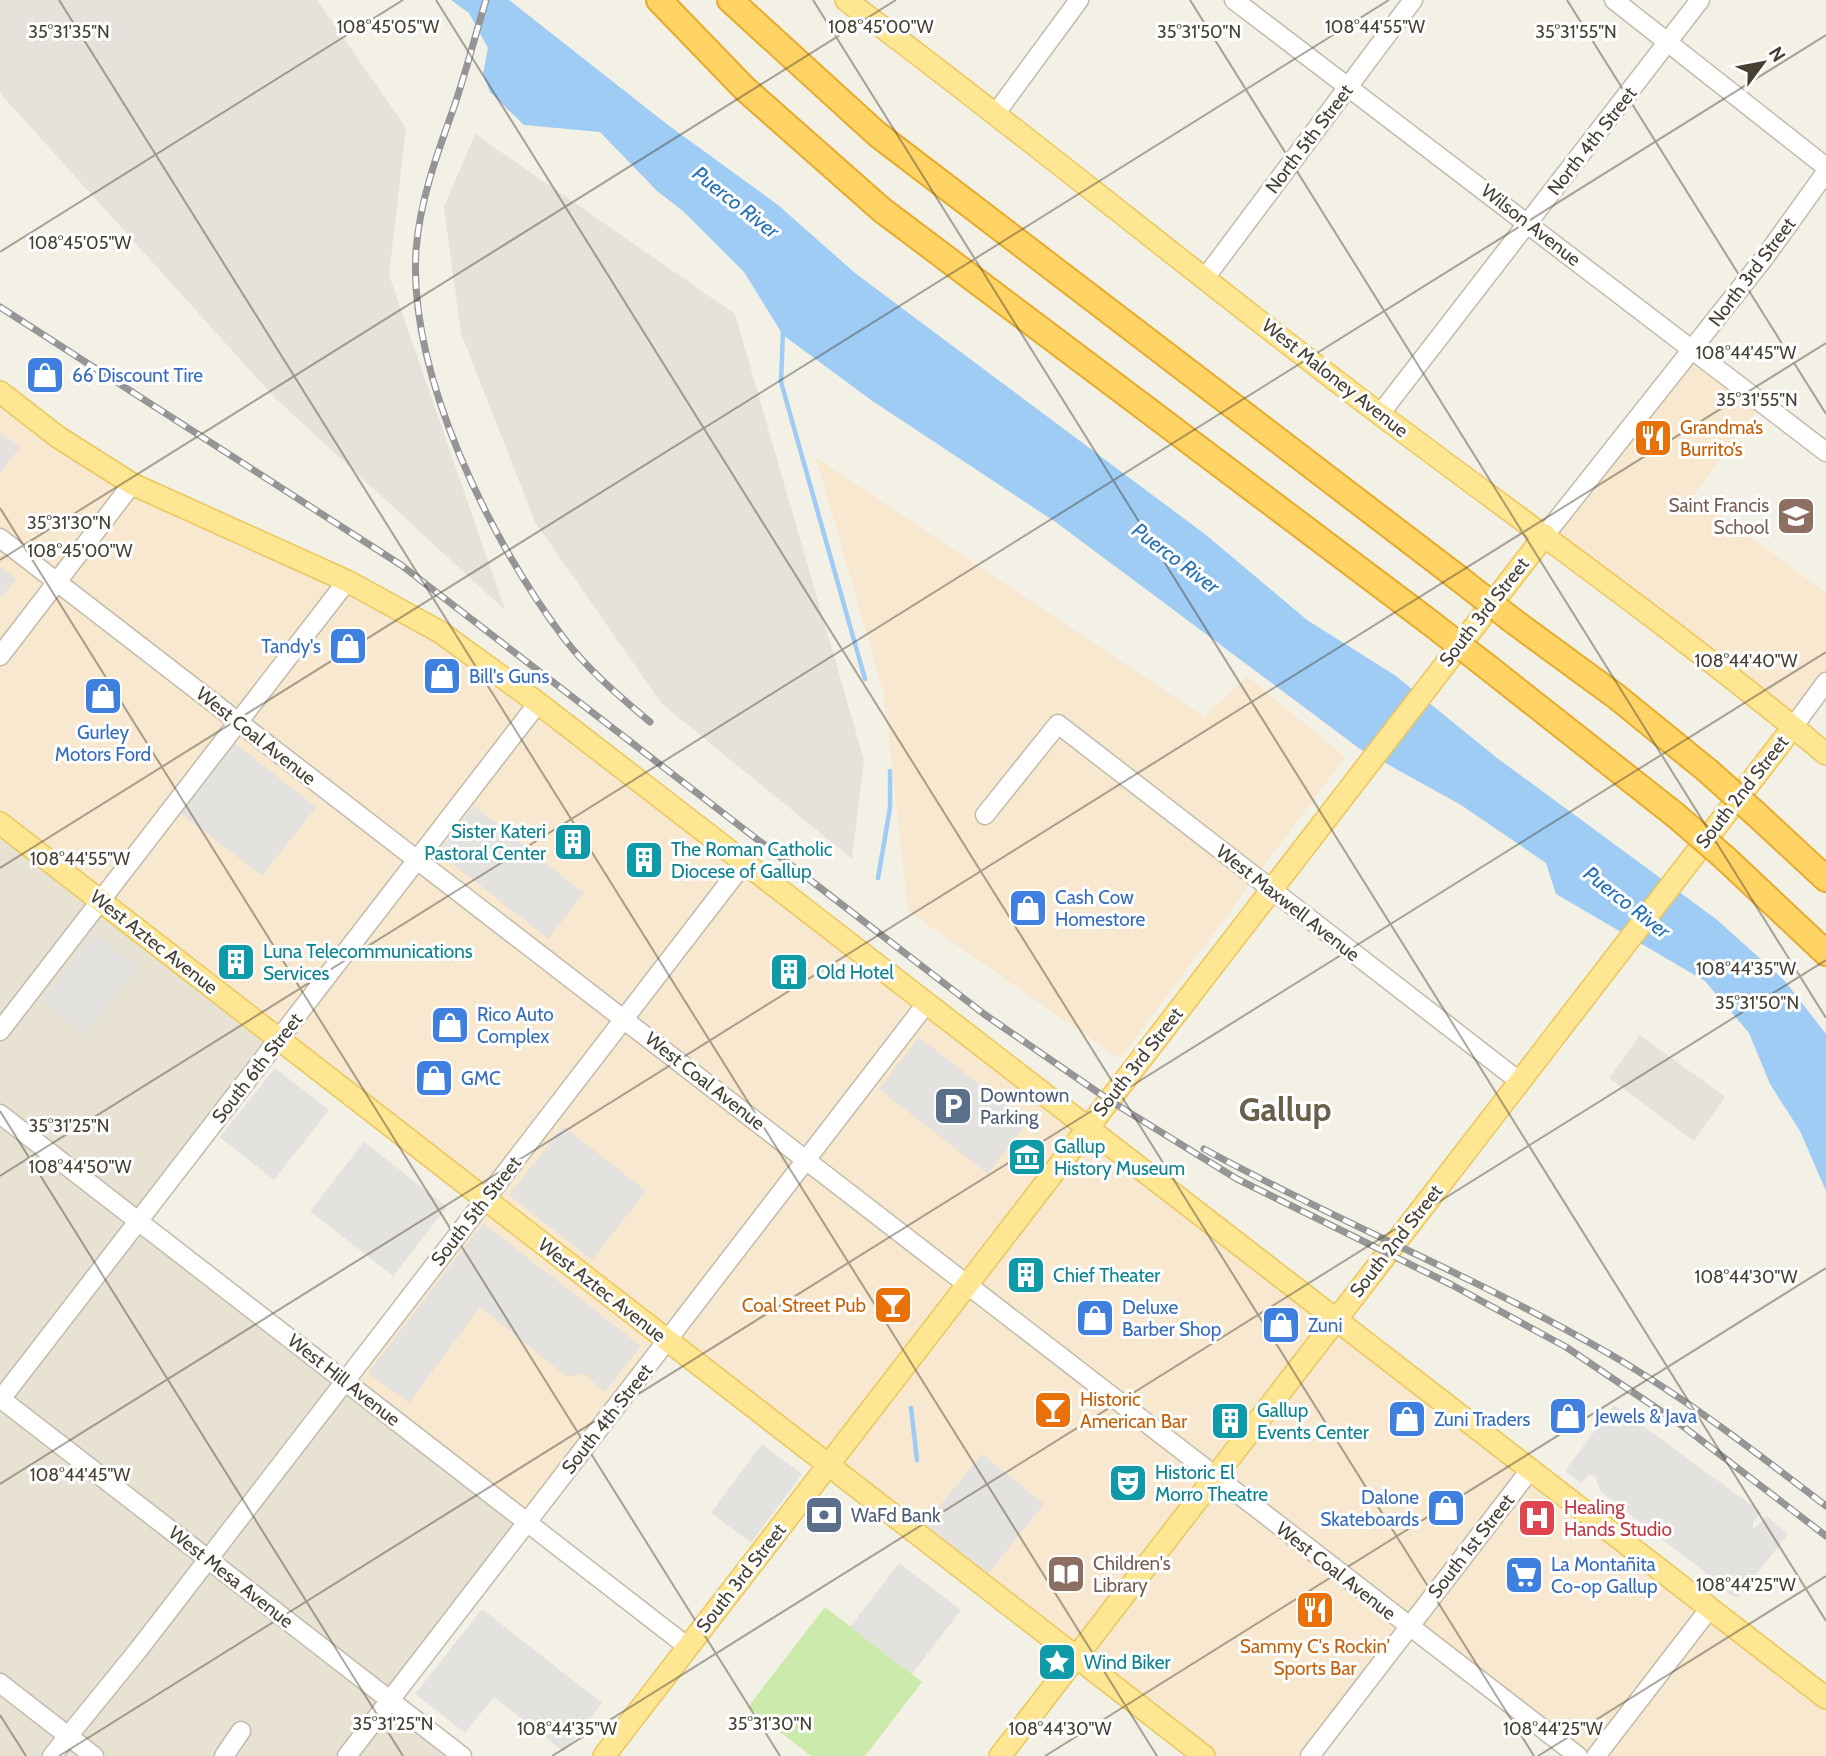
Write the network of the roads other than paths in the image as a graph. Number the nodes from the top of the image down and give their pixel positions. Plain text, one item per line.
1 (659, 0) edge
2 (730, 0) edge
3 (846, 0) edge
4 (1079, 0) edge
5 (1234, 0) edge
6 (1413, 0) edge
7 (1614, 0) edge
8 (1700, 0) edge
9 (1668, 42) junction
10 (1348, 86) junction
11 (996, 113) junction
12 (1826, 170) edge
13 (1529, 223) junction
14 (1205, 278) junction
15 (1692, 350) junction
16 (0, 393) edge
17 (1380, 414) junction
18 (1826, 452) edge
19 (132, 484) junction
20 (1545, 535) junction
21 (0, 538) edge
22 (347, 581) junction
23 (57, 582) junction
24 (0, 656) edge
25 (1826, 682) edge
26 (538, 703) junction
27 (238, 722) junction
28 (1793, 727) junction
29 (1826, 754) edge
30 (985, 815) dead end
31 (0, 823) edge
32 (417, 859) junction
33 (744, 863) junction
34 (1826, 879) edge
35 (1271, 890) junction
36 (100, 901) junction
37 (1826, 953) edge
38 (926, 1004) junction
39 (623, 1017) junction
40 (0, 1031) edge
41 (278, 1039) junction
42 (1519, 1082) junction
43 (0, 1114) edge
44 (1087, 1129) junction
45 (806, 1160) junction
46 (485, 1199) junction
47 (139, 1221) junction
48 (965, 1284) junction
49 (1335, 1321) junction
50 (667, 1340) junction
51 (345, 1381) junction
52 (1, 1399) edge
53 (828, 1465) junction
54 (1530, 1470) junction
55 (1214, 1476) junction
56 (527, 1522) junction
57 (208, 1559) junction
58 (1710, 1608) junction
59 (1409, 1627) junction
60 (688, 1647) junction
61 (1076, 1657) junction
62 (0, 1683) edge
63 (1826, 1698) edge
64 (390, 1700) junction
65 (242, 1731) dead end
66 (67, 1736) junction
67 (52, 1756) edge
68 (94, 1756) edge
69 (224, 1756) edge
70 (347, 1756) edge
71 (462, 1756) edge
72 (604, 1756) edge
73 (1000, 1756) edge
74 (1204, 1756) edge
75 (1310, 1756) edge
76 (1578, 1756) edge
77 (1596, 1756) edge

1 - 37 highway, bridge
2 - 34 highway, bridge
3 - 11 main road, West Maloney Avenue
4 - 11 street
5 - 10 street, Wilson Avenue
6 - 10 street, North 5th Street
7 - 9 street
8 - 9 street, North 4th Street
9 - 12 street
9 - 13 street, North 4th Street
10 - 13 street, Wilson Avenue
10 - 14 street, North 5th Street
11 - 14 main road, West Maloney Avenue
12 - 15 street, North 3rd Street
13 - 15 street, Wilson Avenue
13 - 17 street, North 4th Street
14 - 17 main road, West Maloney Avenue
15 - 18 street, Wilson Avenue
15 - 20 street, North 3rd Street
16 - 19 main road
17 - 20 main road, West Maloney Avenue
19 - 22 main road
19 - 23 street
20 - 28 main road, West Maloney Avenue
20 - 35 main road, South 3rd Street
21 - 23 street, West Coal Avenue
22 - 26 main road
22 - 27 street
23 - 24 street
23 - 27 street, West Coal Avenue
25 - 28 street
26 - 32 street, South 6th Street
26 - 33 main road
27 - 32 street, West Coal Avenue
27 - 36 street
28 - 29 main road, West Maloney Avenue
28 - 42 main road, South 2nd Street
30 - 35 street, West Maxwell Avenue
31 - 36 main road, West Aztec Avenue
32 - 39 street, West Coal Avenue
32 - 41 street, South 6th Street
33 - 38 main road
33 - 39 street, South 5th Street
35 - 42 street, West Maxwell Avenue
35 - 44 main road, South 3rd Street
36 - 40 street
36 - 41 main road, West Aztec Avenue
38 - 44 main road
38 - 45 street, South 4th Street
39 - 45 street, West Coal Avenue
39 - 46 street, South 5th Street
41 - 46 main road, West Aztec Avenue
41 - 47 street, South 6th Street
42 - 49 main road, South 2nd Street
43 - 47 street, West Hill Avenue
44 - 48 main road, South 3rd Street
44 - 49 main road
45 - 48 street, West Coal Avenue
45 - 50 street, South 4th Street
46 - 50 main road, West Aztec Avenue
46 - 51 street, South 5th Street
47 - 51 street, West Hill Avenue
47 - 52 street, South 6th Street
48 - 53 main road, South 3rd Street
48 - 55 street, West Coal Avenue
49 - 54 main road
49 - 55 main road, South 2nd Street
50 - 53 main road, West Aztec Avenue
50 - 56 street, South 4th Street
51 - 56 street, West Hill Avenue
51 - 57 street, South 5th Street
52 - 57 street, West Mesa Avenue
53 - 60 main road, South 3rd Street
53 - 61 main road, West Aztec Avenue
54 - 58 main road
54 - 59 street, South 1st Street
55 - 59 street, West Coal Avenue
55 - 61 main road, South 2nd Street
56 - 60 street, West Hill Avenue
56 - 64 street, South 4th Street
57 - 64 street, West Mesa Avenue
57 - 66 street
58 - 63 main road
58 - 77 street
59 - 75 street, South 1st Street
59 - 76 street, West Coal Avenue
60 - 72 main road, South 3rd Street
61 - 73 main road, South 2nd Street
61 - 74 main road, West Aztec Avenue
62 - 66 street
64 - 70 street
64 - 71 street, West Mesa Avenue
65 - 69 street
66 - 67 street
66 - 68 street

